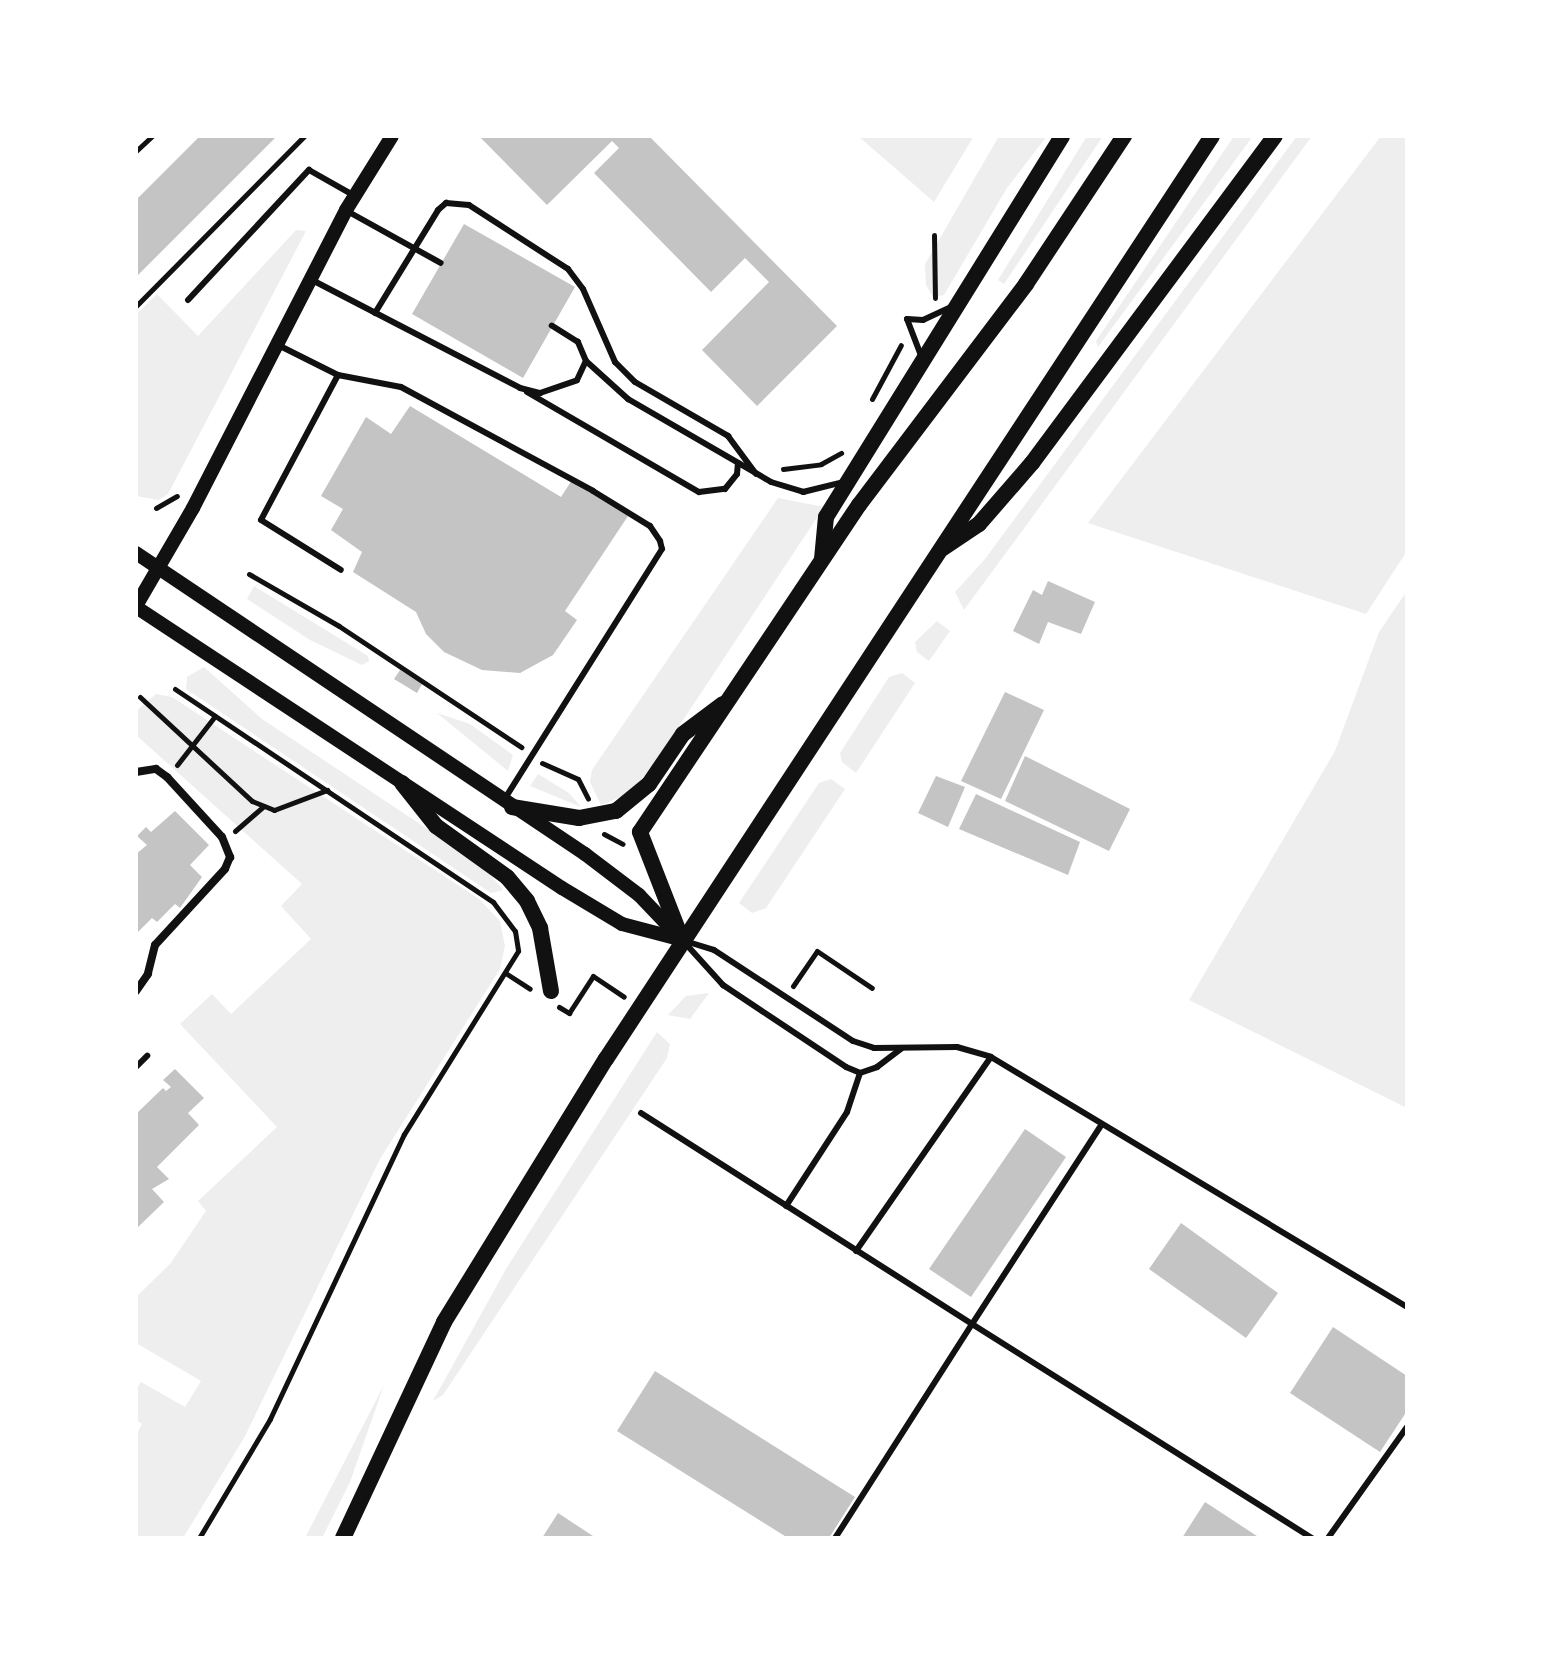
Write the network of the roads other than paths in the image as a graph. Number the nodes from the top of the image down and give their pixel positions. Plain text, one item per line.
1 (392, 136) edge
2 (1062, 136) edge
3 (1124, 136) edge
4 (1212, 136) edge
5 (1275, 136) edge
6 (354, 196) junction
7 (346, 210) junction
8 (414, 248) junction
9 (441, 263) dead end
10 (309, 279) junction
11 (968, 291) junction
12 (188, 300) dead end
13 (375, 313) junction
14 (552, 326) dead end
15 (275, 343) junction
16 (586, 361) junction
17 (923, 366) junction
18 (338, 375) junction
19 (520, 388) junction
20 (738, 463) junction
21 (756, 474) junction
22 (854, 475) junction
23 (938, 551) junction
24 (136, 553) edge
25 (822, 559) junction
26 (158, 569) junction
27 (341, 570) dead end
28 (136, 606) edge
29 (727, 702) junction
30 (136, 772) edge
31 (402, 783) junction
32 (508, 804) junction
33 (682, 940) junction
34 (136, 991) edge
35 (551, 991) dead end
36 (901, 1049) junction
37 (147, 1056) dead end
38 (991, 1057) junction
39 (136, 1067) edge
40 (860, 1073) junction
41 (641, 1113) dead end
42 (1100, 1127) junction
43 (786, 1206) junction
44 (856, 1251) junction
45 (1407, 1307) edge
46 (972, 1324) junction
47 (1407, 1427) edge
48 (343, 1538) edge
49 (835, 1538) edge
50 (1312, 1538) edge
51 (1328, 1538) edge

1 - 6 street
2 - 11 main road
3 - 25 main road
4 - 23 main road
5 - 23 main road
6 - 7 street
6 - 12 lane
7 - 8 lane
7 - 10 street
8 - 9 lane
8 - 13 lane
8 - 21 lane
10 - 13 lane
10 - 15 street
11 - 17 main road
11 - 17 lane
13 - 19 lane
14 - 16 lane
15 - 18 lane
15 - 26 street
16 - 19 lane
16 - 20 lane
17 - 22 main road
18 - 27 lane
18 - 32 lane
19 - 20 lane
20 - 21 lane
21 - 22 lane
22 - 25 main road
23 - 33 main road
24 - 26 street
25 - 29 main road
26 - 28 street
26 - 32 street
28 - 31 street
29 - 32 main road
29 - 33 main road
30 - 34 street
31 - 33 street
31 - 35 main road
32 - 33 street
33 - 36 lane
33 - 40 lane
33 - 48 main road
36 - 38 lane
36 - 40 lane
37 - 39 lane
38 - 42 lane
38 - 44 lane
40 - 43 lane
41 - 43 lane
42 - 45 lane
42 - 46 lane
43 - 44 lane
44 - 46 lane
46 - 49 lane
46 - 50 lane
47 - 51 lane

